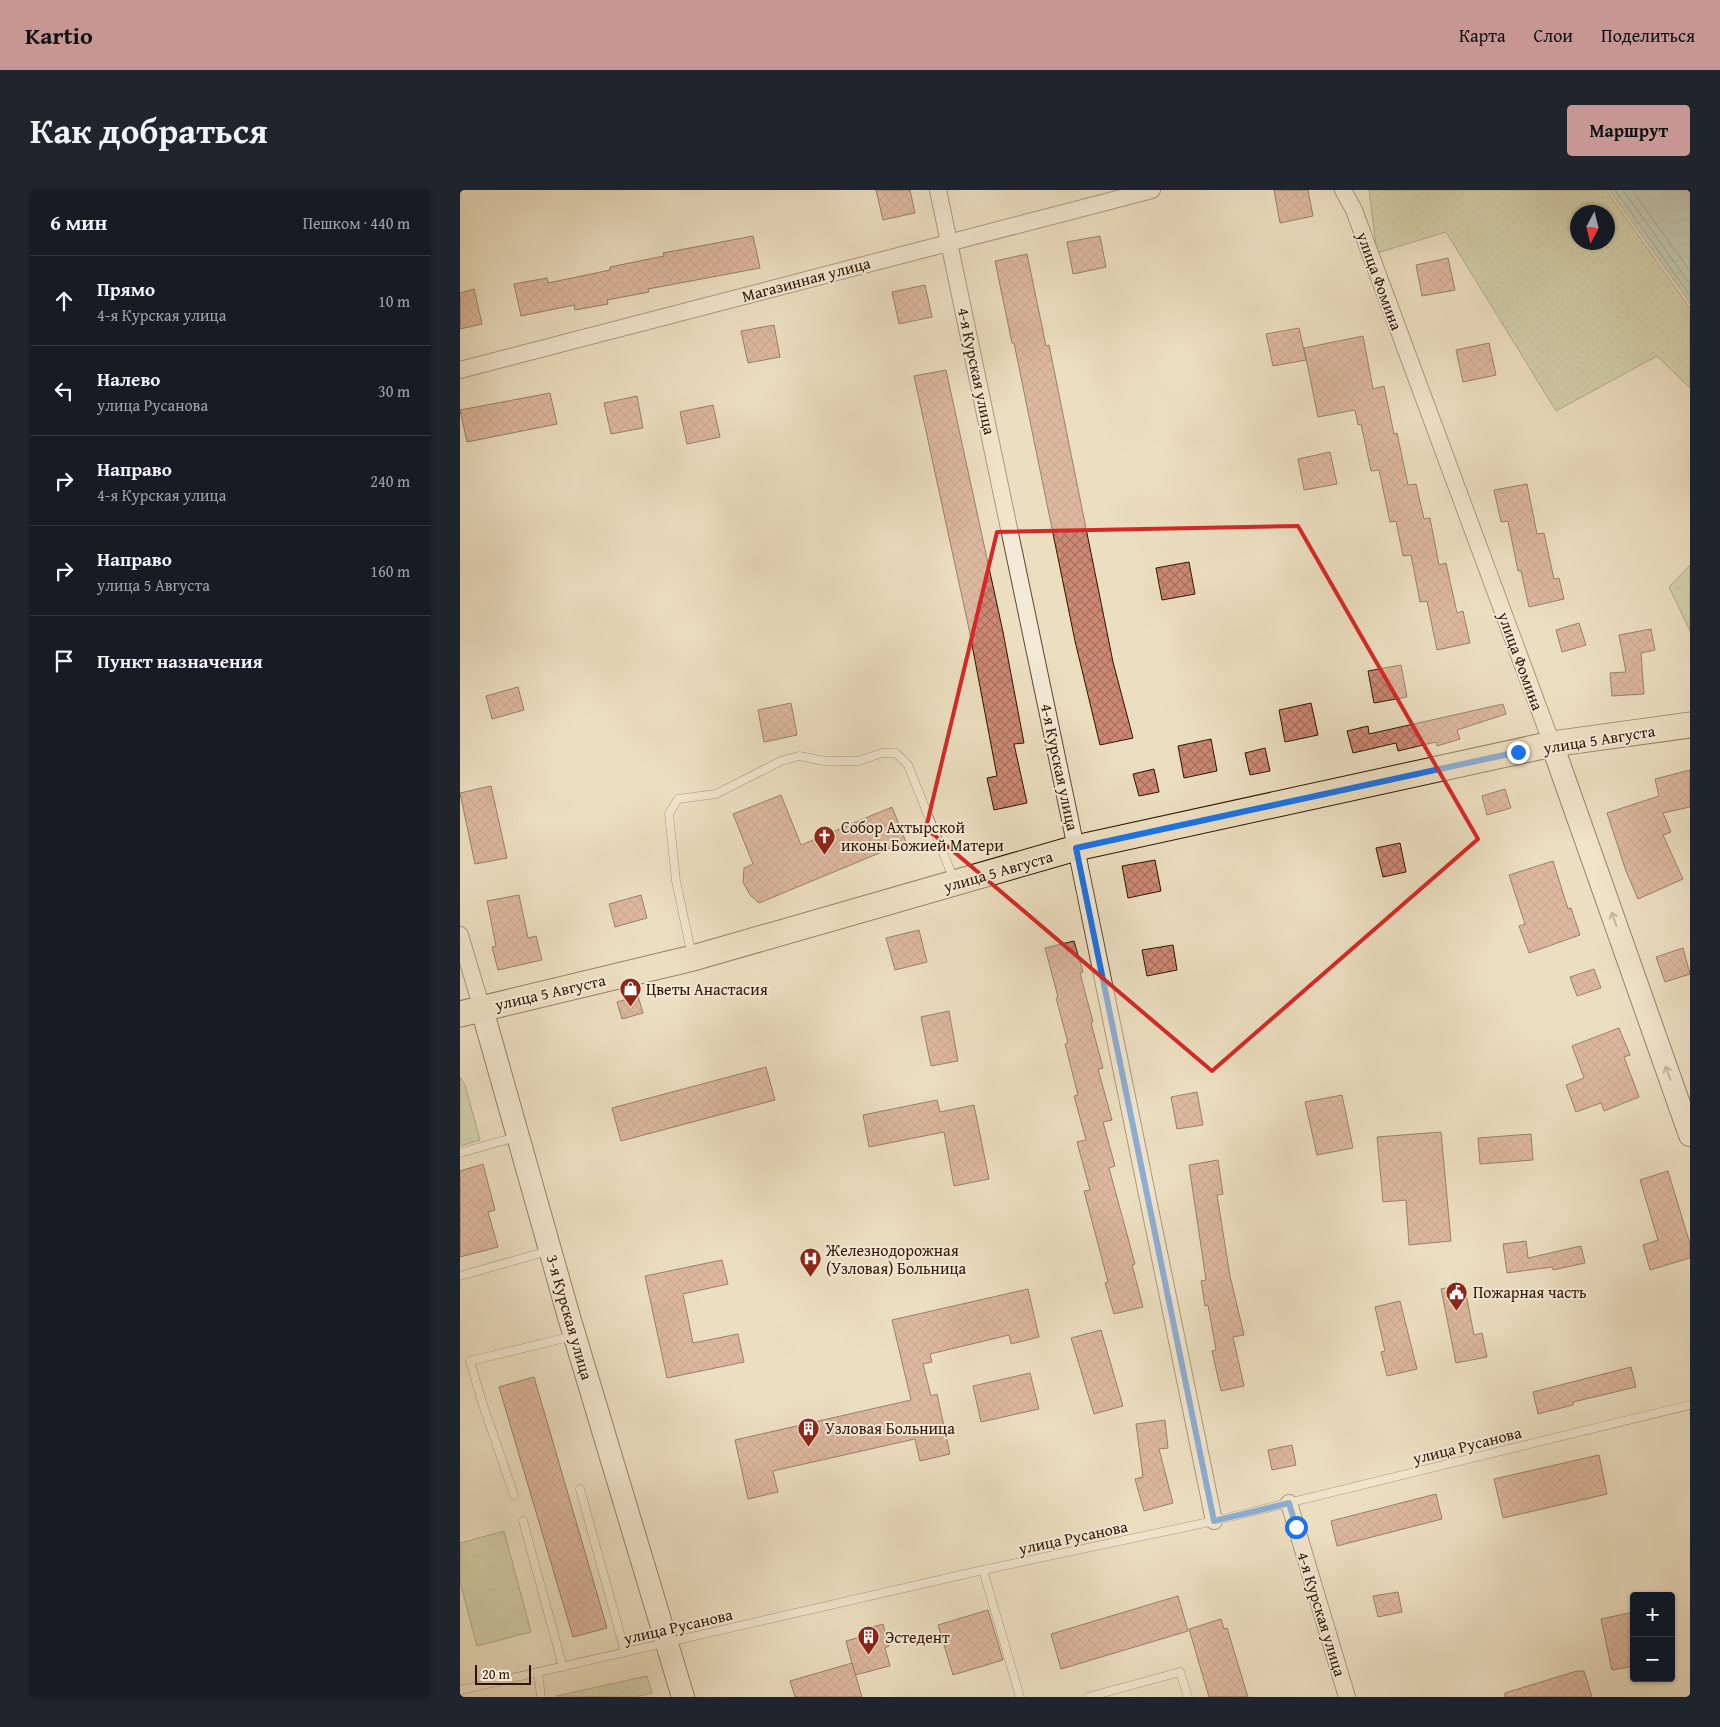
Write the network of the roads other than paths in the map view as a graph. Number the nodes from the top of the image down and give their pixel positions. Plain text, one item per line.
1 (938, 190) edge
2 (1152, 190) edge
3 (1343, 190) edge
4 (950, 241) junction
5 (460, 370) edge
6 (1690, 725) edge
7 (1552, 744) junction
8 (1076, 848) junction
9 (955, 884) junction
10 (460, 936) edge
11 (693, 958) junction
12 (471, 1011) edge
13 (1690, 1135) edge
14 (517, 1137) junction
15 (460, 1153) edge
16 (550, 1250) junction
17 (460, 1276) edge
18 (575, 1336) junction
19 (1690, 1405) edge
20 (580, 1489) dead end
21 (514, 1495) dead end
22 (1289, 1503) junction
23 (523, 1521) dead end
24 (1214, 1521) junction
25 (983, 1570) junction
26 (667, 1642) junction
27 (625, 1652) junction
28 (563, 1667) junction
29 (538, 1672) junction
30 (460, 1690) edge
31 (542, 1697) edge
32 (683, 1697) edge
33 (1020, 1697) edge
34 (1088, 1697) edge
35 (1188, 1697) edge
36 (1347, 1697) edge

1 - 4 street, 4-я Курская улица
2 - 4 street, Магазинная улица
3 - 7 street, улица Фомина
4 - 5 street, Магазинная улица
4 - 8 street, 4-я Курская улица
6 - 7 main road, улица 5 Августа
7 - 8 main road, улица 5 Августа
13 -> 7 main road, улица Фомина
8 - 9 main road, улица 5 Августа
8 - 24 street, 4-я Курская улица
9 - 11 main road, улица 5 Августа
9 - 11 lane
10 - 12 street, 3-я Курская улица
11 - 12 main road, улица 5 Августа
12 - 14 main road, 3-я Курская улица
14 - 15 lane
14 - 16 main road, 3-я Курская улица
16 - 17 lane
16 - 18 main road, 3-я Курская улица
18 - 21 lane
18 - 26 main road, 3-я Курская улица
19 - 22 lane, улица Русанова
20 - 27 lane
22 - 24 lane, улица Русанова
22 - 36 street, 4-я Курская улица
23 - 28 lane
24 - 25 lane, улица Русанова
25 - 26 lane, улица Русанова
25 - 33 lane
26 - 27 lane, улица Русанова
26 - 32 main road, 3-я Курская улица
27 - 28 lane, улица Русанова
28 - 29 lane, улица Русанова
29 - 30 lane, улица Русанова
29 - 31 lane
34 - 35 lane

